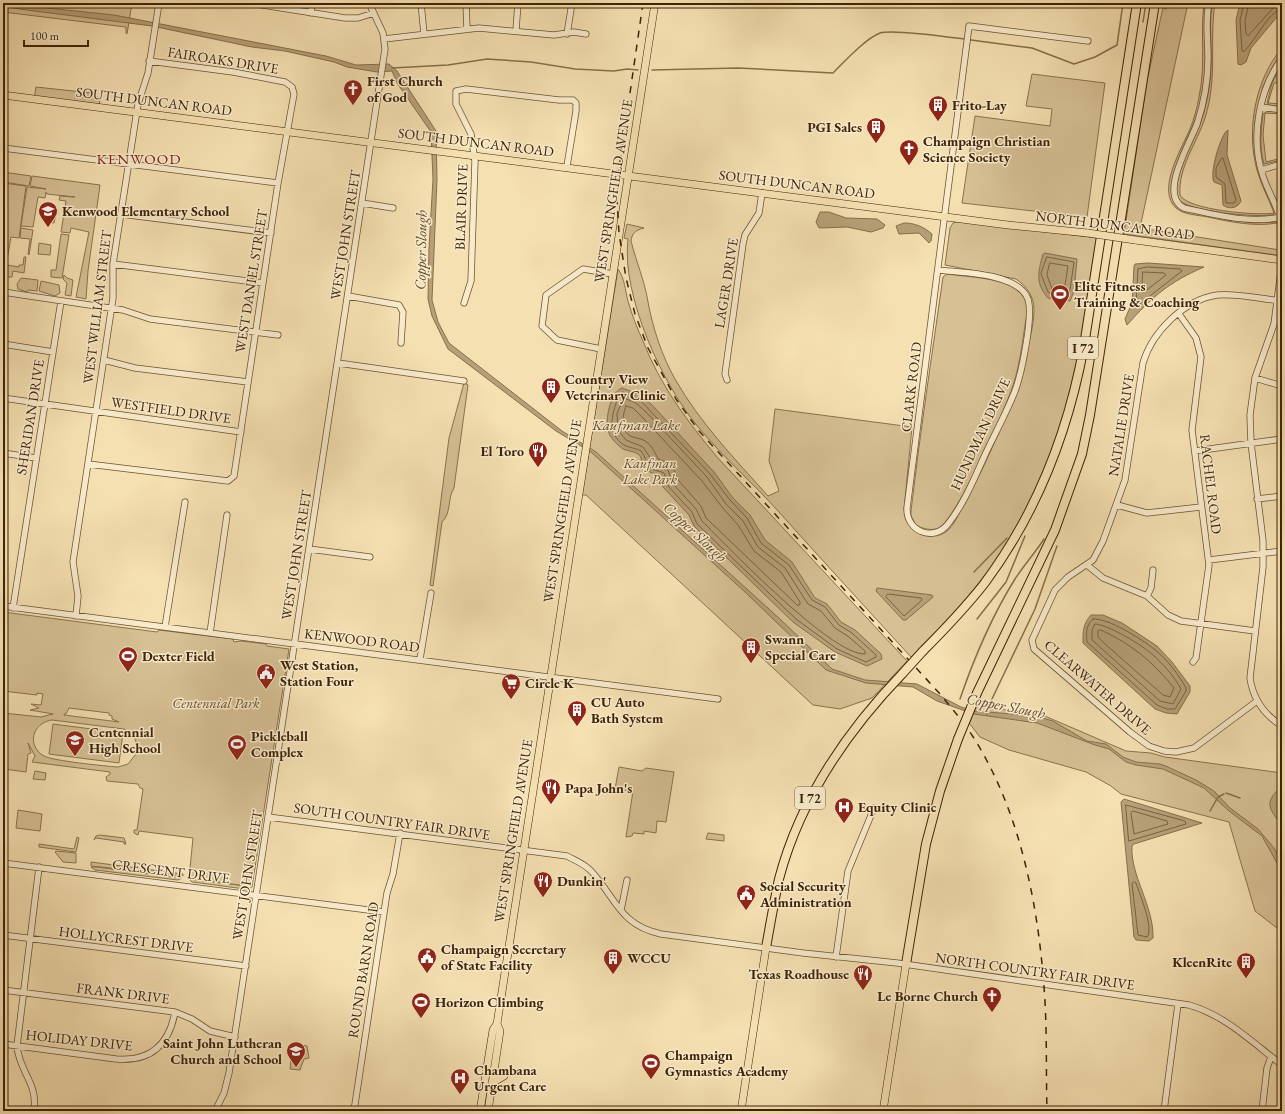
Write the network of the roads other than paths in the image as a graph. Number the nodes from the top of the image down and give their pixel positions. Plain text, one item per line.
1 (159, 3) edge
2 (250, 3) edge
3 (312, 3) edge
4 (369, 3) edge
5 (421, 3) edge
6 (466, 3) edge
7 (518, 3) edge
8 (572, 3) edge
9 (655, 3) edge
10 (1136, 3) edge
11 (1155, 3) edge
12 (1159, 3) edge
13 (1209, 3) edge
14 (261, 4) edge
15 (310, 13) junction
16 (374, 13) junction
17 (1152, 20) junction
18 (467, 29) junction
19 (516, 30) junction
20 (424, 34) junction
21 (567, 34) junction
22 (586, 34) dead end
23 (384, 38) junction
24 (1088, 41) dead end
25 (1282, 58) edge
26 (149, 61) junction
27 (292, 87) joint
28 (3, 95) edge
29 (1261, 108) junction
30 (1282, 110) edge
31 (137, 112) junction
32 (287, 131) junction
33 (371, 142) junction
34 (3, 148) edge
35 (474, 155) junction
36 (129, 164) junction
37 (1282, 164) edge
38 (567, 166) junction
39 (1261, 170) junction
40 (628, 176) junction
41 (278, 183) junction
42 (762, 193) junction
43 (362, 203) junction
44 (394, 208) dead end
45 (121, 214) junction
46 (945, 217) junction
47 (1281, 217) edge
48 (1282, 224) edge
49 (271, 233) junction
50 (1282, 260) edge
51 (113, 264) junction
52 (1282, 264) edge
53 (938, 270) junction
54 (613, 274) junction
55 (263, 283) junction
56 (3, 292) edge
57 (348, 296) junction
58 (1281, 299) edge
59 (61, 301) junction
60 (464, 303) dead end
61 (112, 308) junction
62 (1179, 314) junction
63 (256, 333) junction
64 (278, 335) dead end
65 (401, 343) dead end
66 (3, 344) edge
67 (601, 349) junction
68 (52, 352) junction
69 (104, 360) junction
70 (338, 363) junction
71 (1255, 378) junction
72 (727, 380) dead end
73 (464, 381) dead end
74 (248, 382) junction
75 (1282, 386) edge
76 (3, 398) edge
77 (44, 404) junction
78 (96, 412) junction
79 (241, 432) junction
80 (1282, 439) edge
81 (1251, 443) junction
82 (1195, 450) junction
83 (3, 453) edge
84 (36, 458) junction
85 (88, 464) junction
86 (1282, 496) edge
87 (1257, 499) junction
88 (186, 502) dead end
89 (1117, 505) junction
90 (1201, 507) junction
91 (227, 515) dead end
92 (942, 530) joint
93 (309, 549) junction
94 (1282, 551) edge
95 (1263, 553) junction
96 (370, 557) dead end
97 (1209, 560) junction
98 (1087, 565) junction
99 (1153, 570) dead end
100 (431, 593) dead end
101 (1147, 596) junction
102 (3, 606) edge
103 (13, 608) junction
104 (76, 616) junction
105 (1201, 625) junction
106 (165, 627) junction
107 (1255, 632) junction
108 (210, 633) junction
109 (295, 644) junction
110 (420, 659) junction
111 (1193, 662) dead end
112 (550, 677) junction
113 (718, 699) dead end
114 (1257, 701) junction
115 (1282, 726) edge
116 (874, 808) dead end
117 (268, 817) junction
118 (400, 833) junction
119 (524, 850) junction
120 (3, 862) edge
121 (39, 867) junction
122 (627, 880) dead end
123 (257, 894) junction
124 (620, 910) junction
125 (384, 912) junction
126 (3, 935) edge
127 (30, 938) junction
128 (766, 948) junction
129 (836, 957) junction
130 (906, 964) junction
131 (246, 966) junction
132 (3, 990) edge
133 (23, 992) junction
134 (1178, 1004) junction
135 (175, 1012) junction
136 (497, 1024) junction
137 (235, 1037) junction
138 (3, 1044) edge
139 (17, 1046) junction
140 (1271, 1057) junction
141 (1282, 1065) edge
142 (504, 1076) dead end
143 (492, 1082) junction
144 (34, 1111) edge
145 (215, 1111) edge
146 (354, 1111) edge
147 (480, 1111) edge
148 (488, 1111) edge
149 (741, 1111) edge
150 (883, 1111) edge
151 (1164, 1111) edge
152 (1262, 1111) edge

1 - 26 street, WEST WILLIAM STREET
2 - 14 street
3 - 15 street
4 - 16 street, WEST JOHN STREET
5 - 20 street
6 - 18 street
7 - 19 street
8 - 21 street
9 - 40 main road, WEST SPRINGFIELD AVENUE
10 - 128 highway, I 72, bridge
11 - 17 highway
12 - 17 highway
13 - 47 street
14 - 15 street
15 - 16 street
16 - 23 street, WEST JOHN STREET
17 - 130 highway, bridge
18 - 19 street
18 - 20 street
19 - 21 street
20 - 23 street
21 - 22 street
23 - 33 street, WEST JOHN STREET
24 - 46 street, CLARK ROAD
25 - 29 street
26 - 27 street, FAIROAKS DRIVE
26 - 31 street, WEST WILLIAM STREET
27 - 32 street, WEST DANIEL STREET
28 - 31 main road, SOUTH DUNCAN ROAD
29 - 30 street
29 - 39 street
31 - 32 main road, SOUTH DUNCAN ROAD
31 - 36 street, WEST WILLIAM STREET
32 - 33 main road, SOUTH DUNCAN ROAD
32 - 41 street, WEST DANIEL STREET
33 - 35 main road, SOUTH DUNCAN ROAD
33 - 43 street, WEST JOHN STREET
34 - 36 street
35 - 38 main road, SOUTH DUNCAN ROAD
35 - 38 street, BLAIR DRIVE
35 - 60 street, BLAIR DRIVE
36 - 41 street
36 - 45 street, WEST WILLIAM STREET
37 - 39 street
38 - 40 main road, SOUTH DUNCAN ROAD
39 - 47 street
40 - 42 main road, SOUTH DUNCAN ROAD
40 - 54 main road, WEST SPRINGFIELD AVENUE
41 - 49 street, WEST DANIEL STREET
42 - 46 main road, SOUTH DUNCAN ROAD
42 - 72 street, LAGER DRIVE
43 - 44 street
43 - 57 street, WEST JOHN STREET
45 - 49 street
45 - 51 street, WEST WILLIAM STREET
46 - 50 main road, NORTH DUNCAN ROAD, bridge
46 - 53 street, CLARK ROAD
47 - 48 street
49 - 55 street, WEST DANIEL STREET
51 - 55 street
51 - 61 street, WEST WILLIAM STREET
52 - 58 street
53 - 92 street, CLARK ROAD
53 - 92 street, HUNDMAN DRIVE
54 - 67 main road, WEST SPRINGFIELD AVENUE
54 - 67 street
55 - 63 street, WEST DANIEL STREET
56 - 59 street
57 - 65 street
57 - 70 street, WEST JOHN STREET
58 - 62 street, NATALIE DRIVE
58 - 71 street
59 - 61 street
59 - 68 street, SHERIDAN DRIVE
61 - 63 street
61 - 69 street, WEST WILLIAM STREET
62 - 82 street, RACHEL ROAD
62 - 89 street, NATALIE DRIVE
63 - 64 street
63 - 74 street, WEST DANIEL STREET
66 - 68 street
67 - 112 main road, WEST SPRINGFIELD AVENUE
68 - 77 street, SHERIDAN DRIVE
69 - 74 street
69 - 78 street, WEST WILLIAM STREET
70 - 73 street
70 - 93 street, WEST JOHN STREET
71 - 75 street
71 - 81 street
74 - 79 street, WEST DANIEL STREET
76 - 77 street, WESTFIELD DRIVE
77 - 78 street, WESTFIELD DRIVE
77 - 84 street, SHERIDAN DRIVE
78 - 79 street, WESTFIELD DRIVE
78 - 85 street, WEST WILLIAM STREET
79 - 85 street, WEST DANIEL STREET
80 - 81 street
81 - 82 street
81 - 87 street
82 - 90 street, RACHEL ROAD
83 - 84 street
84 - 103 street, SHERIDAN DRIVE
85 - 104 street, WEST WILLIAM STREET
86 - 87 street
87 - 95 street
88 - 106 street
89 - 90 street
89 - 98 street, NATALIE DRIVE
90 - 97 street, RACHEL ROAD
91 - 108 street
93 - 96 street
93 - 109 street, WEST JOHN STREET
94 - 95 street
95 - 97 street
95 - 107 street
97 - 105 street, RACHEL ROAD
98 - 101 street
98 - 114 street, CLEARWATER DRIVE
99 - 101 street
100 - 110 street
101 - 105 street
102 - 103 street, KENWOOD ROAD
103 - 104 street, KENWOOD ROAD
104 - 106 street, KENWOOD ROAD
105 - 107 street
105 - 111 street, RACHEL ROAD
106 - 108 street, KENWOOD ROAD
107 - 114 street
108 - 109 street, KENWOOD ROAD
109 - 110 street, KENWOOD ROAD
109 - 117 street, WEST JOHN STREET
110 - 112 street, KENWOOD ROAD
112 - 113 street, KENWOOD ROAD
112 - 119 main road, WEST SPRINGFIELD AVENUE
114 - 115 street
116 - 129 street
117 - 118 street, SOUTH COUNTRY FAIR DRIVE
117 - 123 street, WEST JOHN STREET
118 - 119 street, SOUTH COUNTRY FAIR DRIVE
118 - 125 street, ROUND BARN ROAD
119 - 124 street, SOUTH COUNTRY FAIR DRIVE
119 - 136 main road, WEST SPRINGFIELD AVENUE
120 - 121 street, CRESCENT DRIVE
121 - 123 street, CRESCENT DRIVE
121 - 127 street
122 - 124 street
123 - 125 street, CRESCENT DRIVE
123 - 131 street, WEST JOHN STREET
124 - 128 street, SOUTH COUNTRY FAIR DRIVE
125 - 146 street, ROUND BARN ROAD
126 - 127 street, HOLLYCREST DRIVE
127 - 131 street, HOLLYCREST DRIVE
127 - 133 street
128 - 129 street, NORTH COUNTRY FAIR DRIVE
128 - 149 main road
129 - 130 street, NORTH COUNTRY FAIR DRIVE
130 - 134 street, NORTH COUNTRY FAIR DRIVE
130 - 150 main road
131 - 137 street, WEST JOHN STREET
132 - 133 street, FRANK DRIVE
133 - 135 street, FRANK DRIVE
133 - 139 street
134 - 140 street, NORTH COUNTRY FAIR DRIVE
134 - 151 street
135 - 137 street, FRANK DRIVE
135 - 139 street, HOLIDAY DRIVE
136 - 143 main road, WEST SPRINGFIELD AVENUE
136 - 147 main road, WEST SPRINGFIELD AVENUE
137 - 145 street, WEST JOHN STREET
138 - 139 street, HOLIDAY DRIVE
139 - 144 street
140 - 141 street, NORTH COUNTRY FAIR DRIVE
140 - 152 street
142 - 143 main road
143 - 148 main road, WEST SPRINGFIELD AVENUE

